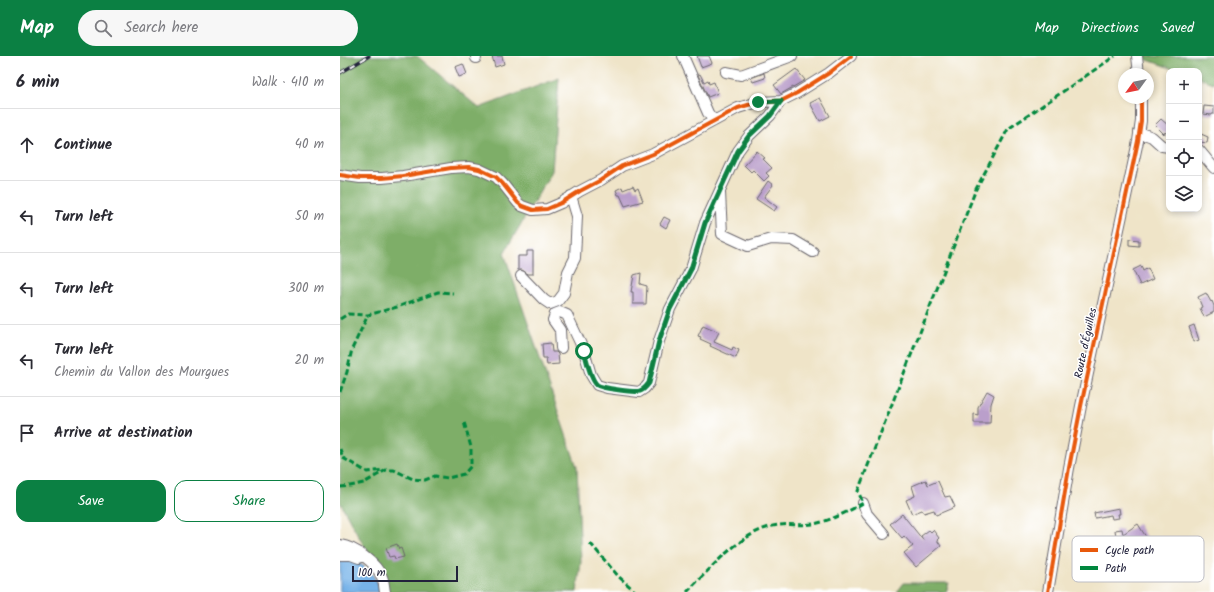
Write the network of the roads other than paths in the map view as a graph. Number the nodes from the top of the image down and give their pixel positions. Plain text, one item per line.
1 (683, 56) edge
2 (792, 56) edge
3 (851, 56) edge
4 (1137, 56) edge
5 (779, 58) edge
6 (1138, 68) edge
7 (726, 72) dead end
8 (781, 101) junction
9 (1141, 104) edge
10 (714, 121) junction
11 (1139, 132) junction
12 (1166, 147) edge
13 (1202, 154) edge
14 (1214, 168) edge
15 (340, 175) edge
16 (720, 192) junction
17 (571, 196) junction
18 (813, 252) dead end
19 (521, 276) dead end
20 (561, 348) dead end
21 (863, 503) dead end
22 (884, 534) dead end
23 (340, 545) edge
24 (340, 555) edge
25 (372, 563) junction
26 (385, 592) edge
27 (1048, 592) edge

1 - 10 street
2 - 5 street
3 - 8 street
4 - 6 street
5 - 7 street
8 - 10 street
8 - 16 street
9 - 11 street, Route d'Éguilles
10 - 17 street
11 - 12 street
11 - 27 street, Route d'Éguilles
13 - 14 street
15 - 17 street
16 - 18 street
16 - 20 street
17 - 19 street
21 - 22 street
23 - 25 street
24 - 25 street
25 - 26 street

